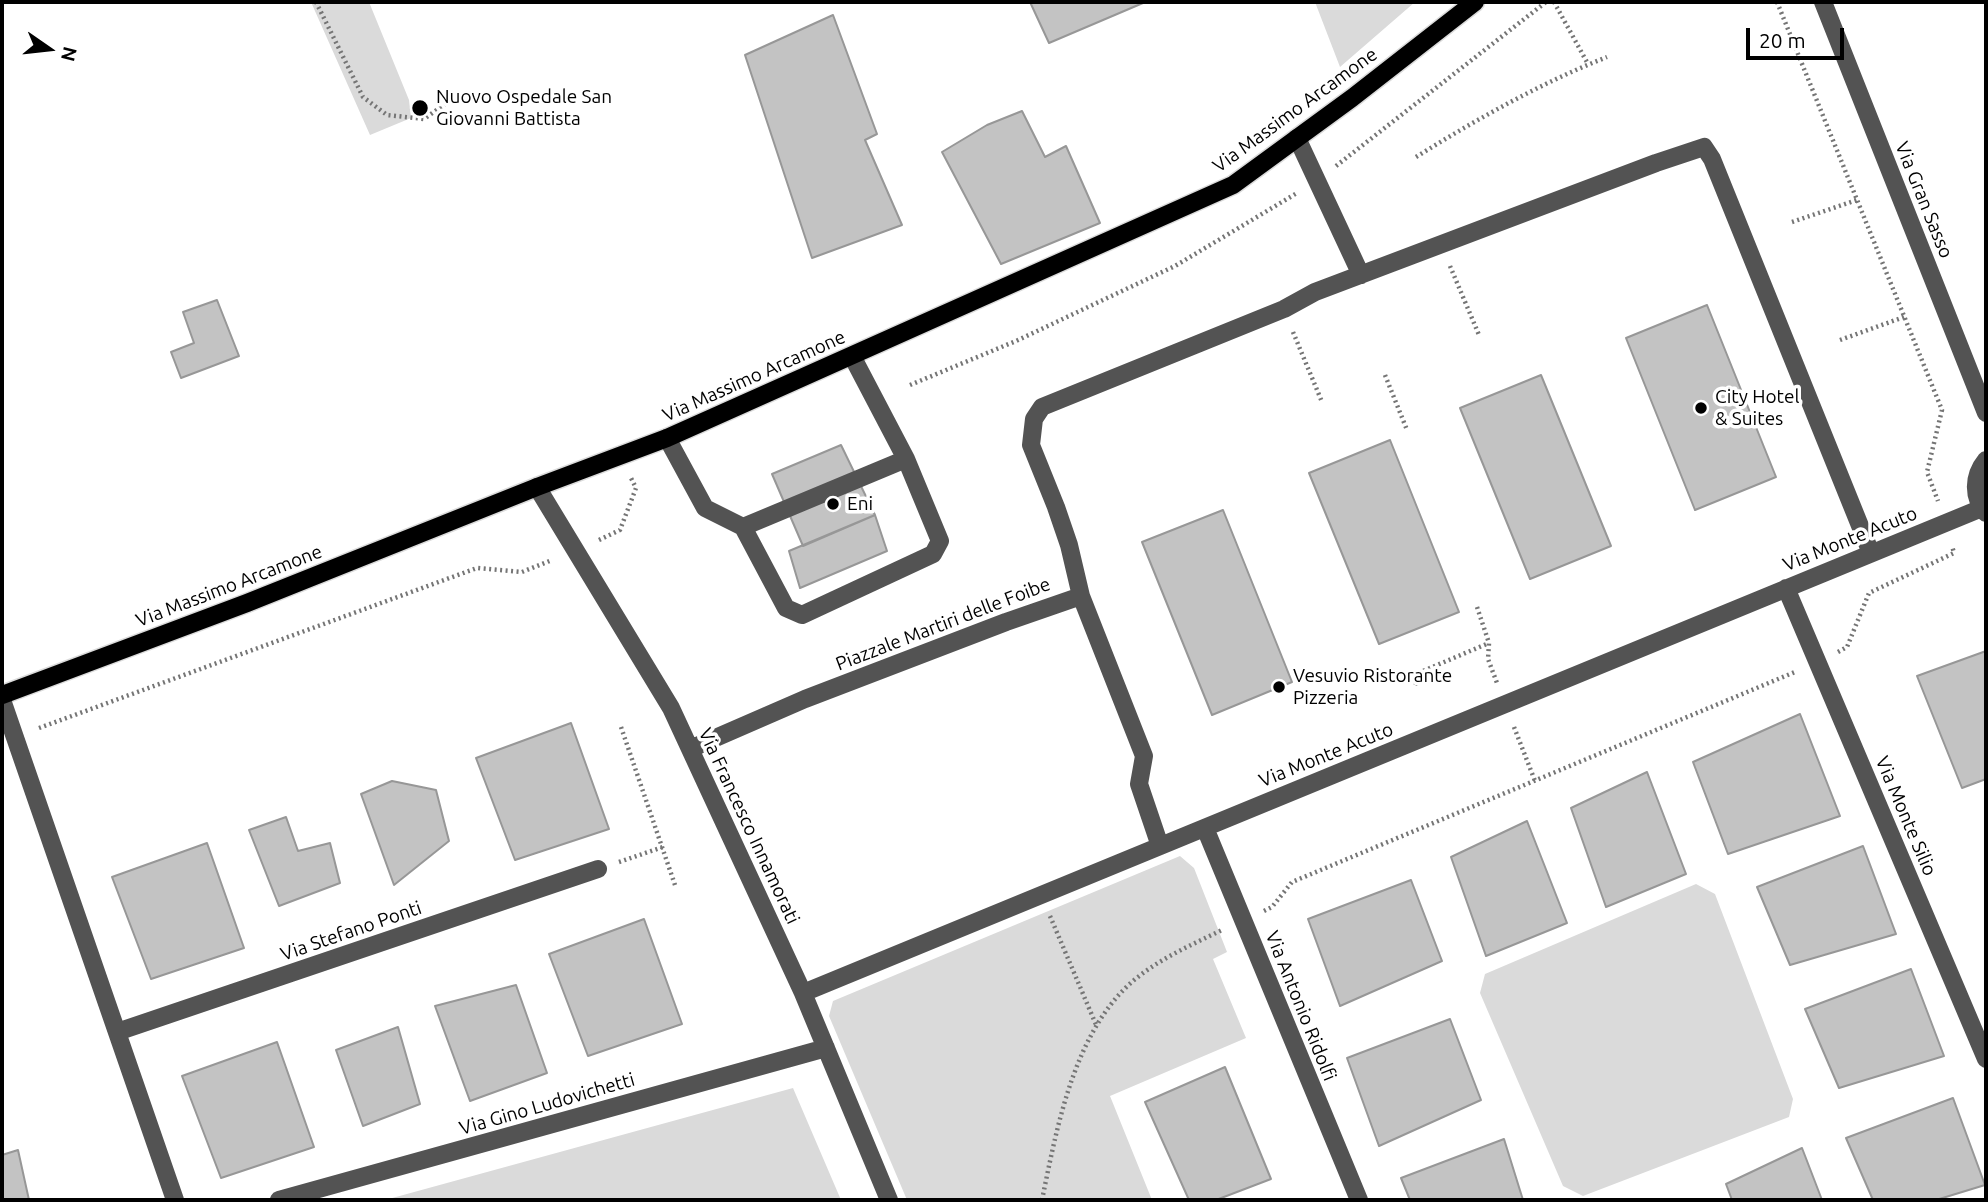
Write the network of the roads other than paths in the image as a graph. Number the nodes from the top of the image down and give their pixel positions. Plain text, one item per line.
1 (1475, 2) edge
2 (1823, 2) edge
3 (1297, 138) junction
4 (1360, 275) junction
5 (852, 356) junction
6 (1986, 413) edge
7 (667, 438) junction
8 (906, 459) junction
9 (1986, 460) edge
10 (537, 487) junction
11 (1984, 510) edge
12 (743, 527) junction
13 (1871, 553) junction
14 (1786, 589) junction
15 (1081, 596) junction
16 (2, 698) edge
17 (690, 749) junction
18 (1205, 828) junction
19 (1160, 846) junction
20 (598, 869) road end
21 (803, 993) junction
22 (117, 1032) junction
23 (826, 1048) junction
24 (1986, 1059) edge
25 (175, 1200) edge
26 (279, 1200) edge
27 (889, 1200) edge
28 (1359, 1200) edge

1 - 3 main road, Via Massimo Arcamone
2 - 6 street, Via Gran Sasso
3 - 4 street
3 - 5 main road, Via Massimo Arcamone
4 - 13 street
4 - 15 street
5 - 7 main road, Via Massimo Arcamone
5 - 8 street
7 - 10 main road, Via Massimo Arcamone
7 - 12 street
8 - 12 street
8 - 12 street
9 - 11 street
10 - 16 main road, Via Massimo Arcamone
10 - 17 street, Via Francesco Innamorati
11 - 13 street, Via Monte Acuto
13 - 14 street, Via Monte Acuto
14 - 18 street, Via Monte Acuto
14 - 24 street, Via Monte Silio
15 - 17 street, Piazzale Martiri delle Foibe
15 - 19 street, Piazzale Martiri delle Foibe
16 - 22 street
17 - 21 street, Via Francesco Innamorati
18 - 19 street, Via Monte Acuto
18 - 28 street, Via Antonio Ridolfi
19 - 21 street, Via Monte Acuto
20 - 22 street, Via Stefano Ponti
21 - 23 street, Via Francesco Innamorati
22 - 25 street
23 - 26 street, Via Gino Ludovichetti
23 - 27 street, Via Francesco Innamorati

